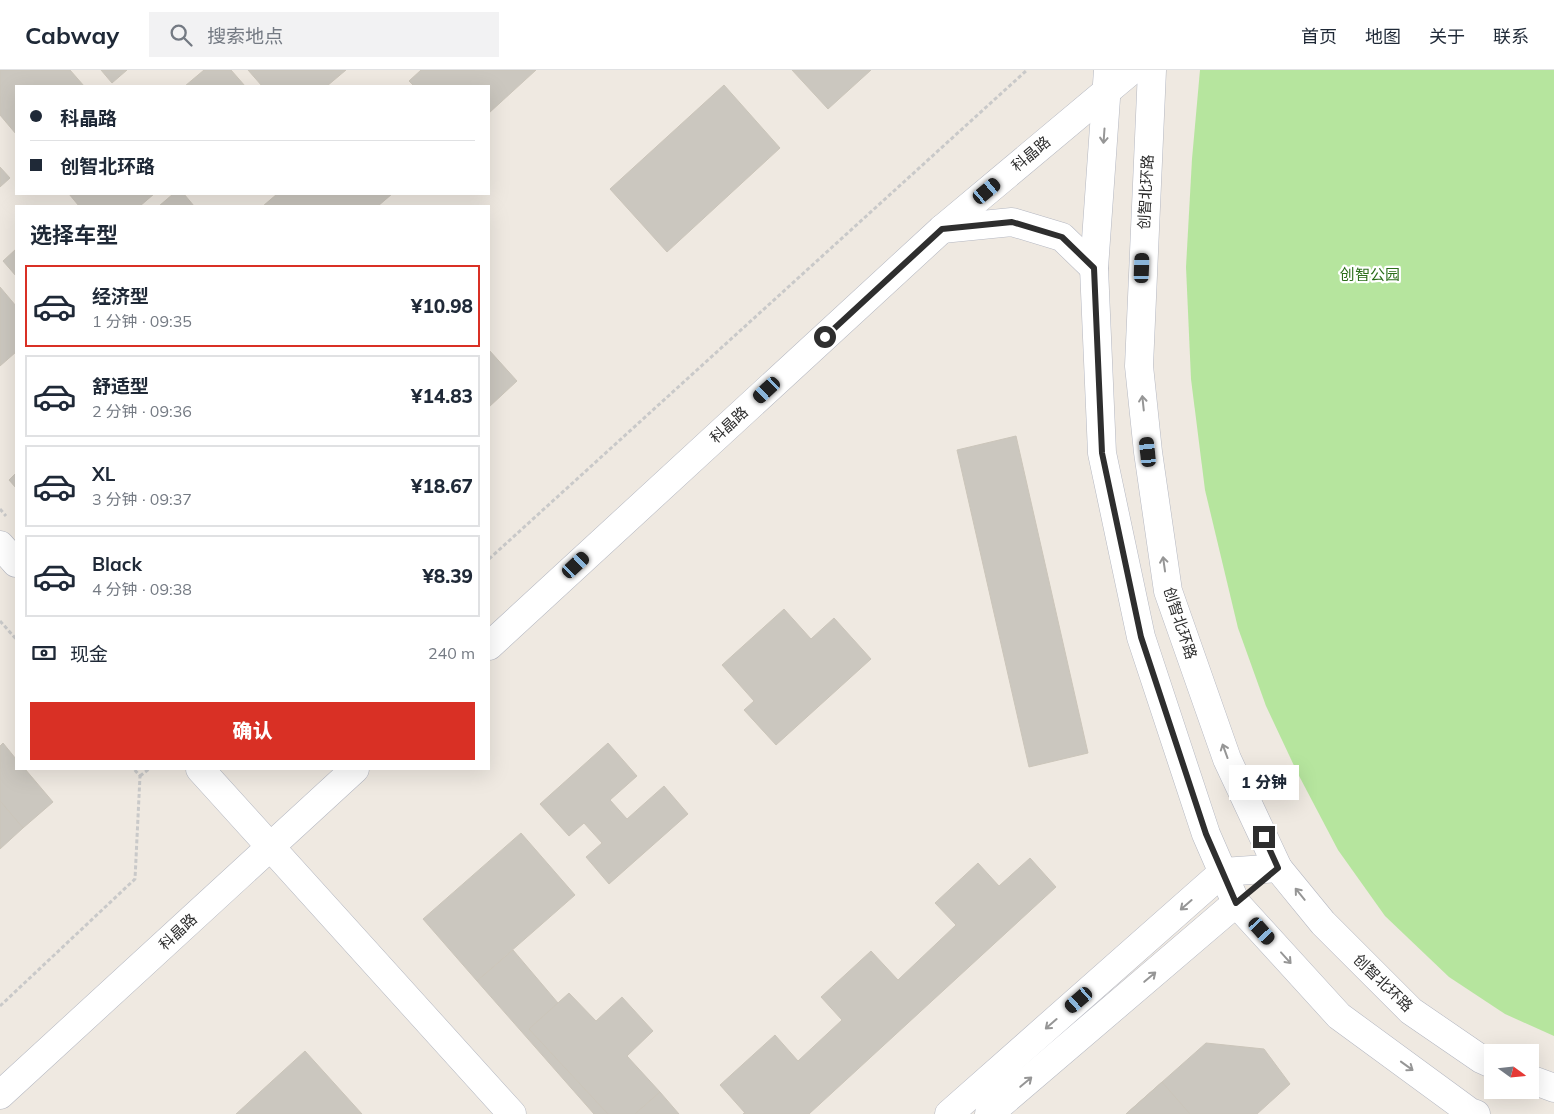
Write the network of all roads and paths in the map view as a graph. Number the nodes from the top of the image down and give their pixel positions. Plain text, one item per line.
1 (1027, 70) edge
2 (1132, 70) edge
3 (1152, 70) edge
4 (1107, 80) edge
5 (942, 229) junction
6 (1094, 268) junction
7 (0, 545) edge
8 (490, 558) edge
9 (15, 562) edge
10 (0, 621) edge
11 (15, 638) edge
12 (490, 645) edge
13 (135, 770) edge
14 (148, 770) edge
15 (201, 770) edge
16 (354, 770) edge
17 (140, 776) junction
18 (270, 847) junction
19 (1278, 868) junction
20 (1223, 872) junction
21 (1236, 903) junction
22 (0, 1006) edge
23 (1484, 1060) edge
24 (1539, 1082) edge
25 (1554, 1088) edge
26 (0, 1095) edge
27 (512, 1114) edge
28 (949, 1114) edge
29 (989, 1114) edge
30 (1476, 1114) edge

1 - 8 path
2 - 4 street, 科晶路
19 -> 3 street, 创智北环路
4 - 5 street, 科晶路
4 -> 6 street
5 - 6 street
5 - 12 street, 科晶路
6 - 20 street
7 - 9 street
10 - 11 path
13 - 17 path
14 - 17 path
15 - 18 street
16 - 18 street, 科晶路
17 - 22 path
18 - 26 street, 科晶路
18 - 27 street
19 - 20 street
19 - 21 street
23 -> 19 street, 创智北环路
20 - 21 street
20 -> 28 street
29 -> 21 street
21 -> 30 street
24 - 25 street

